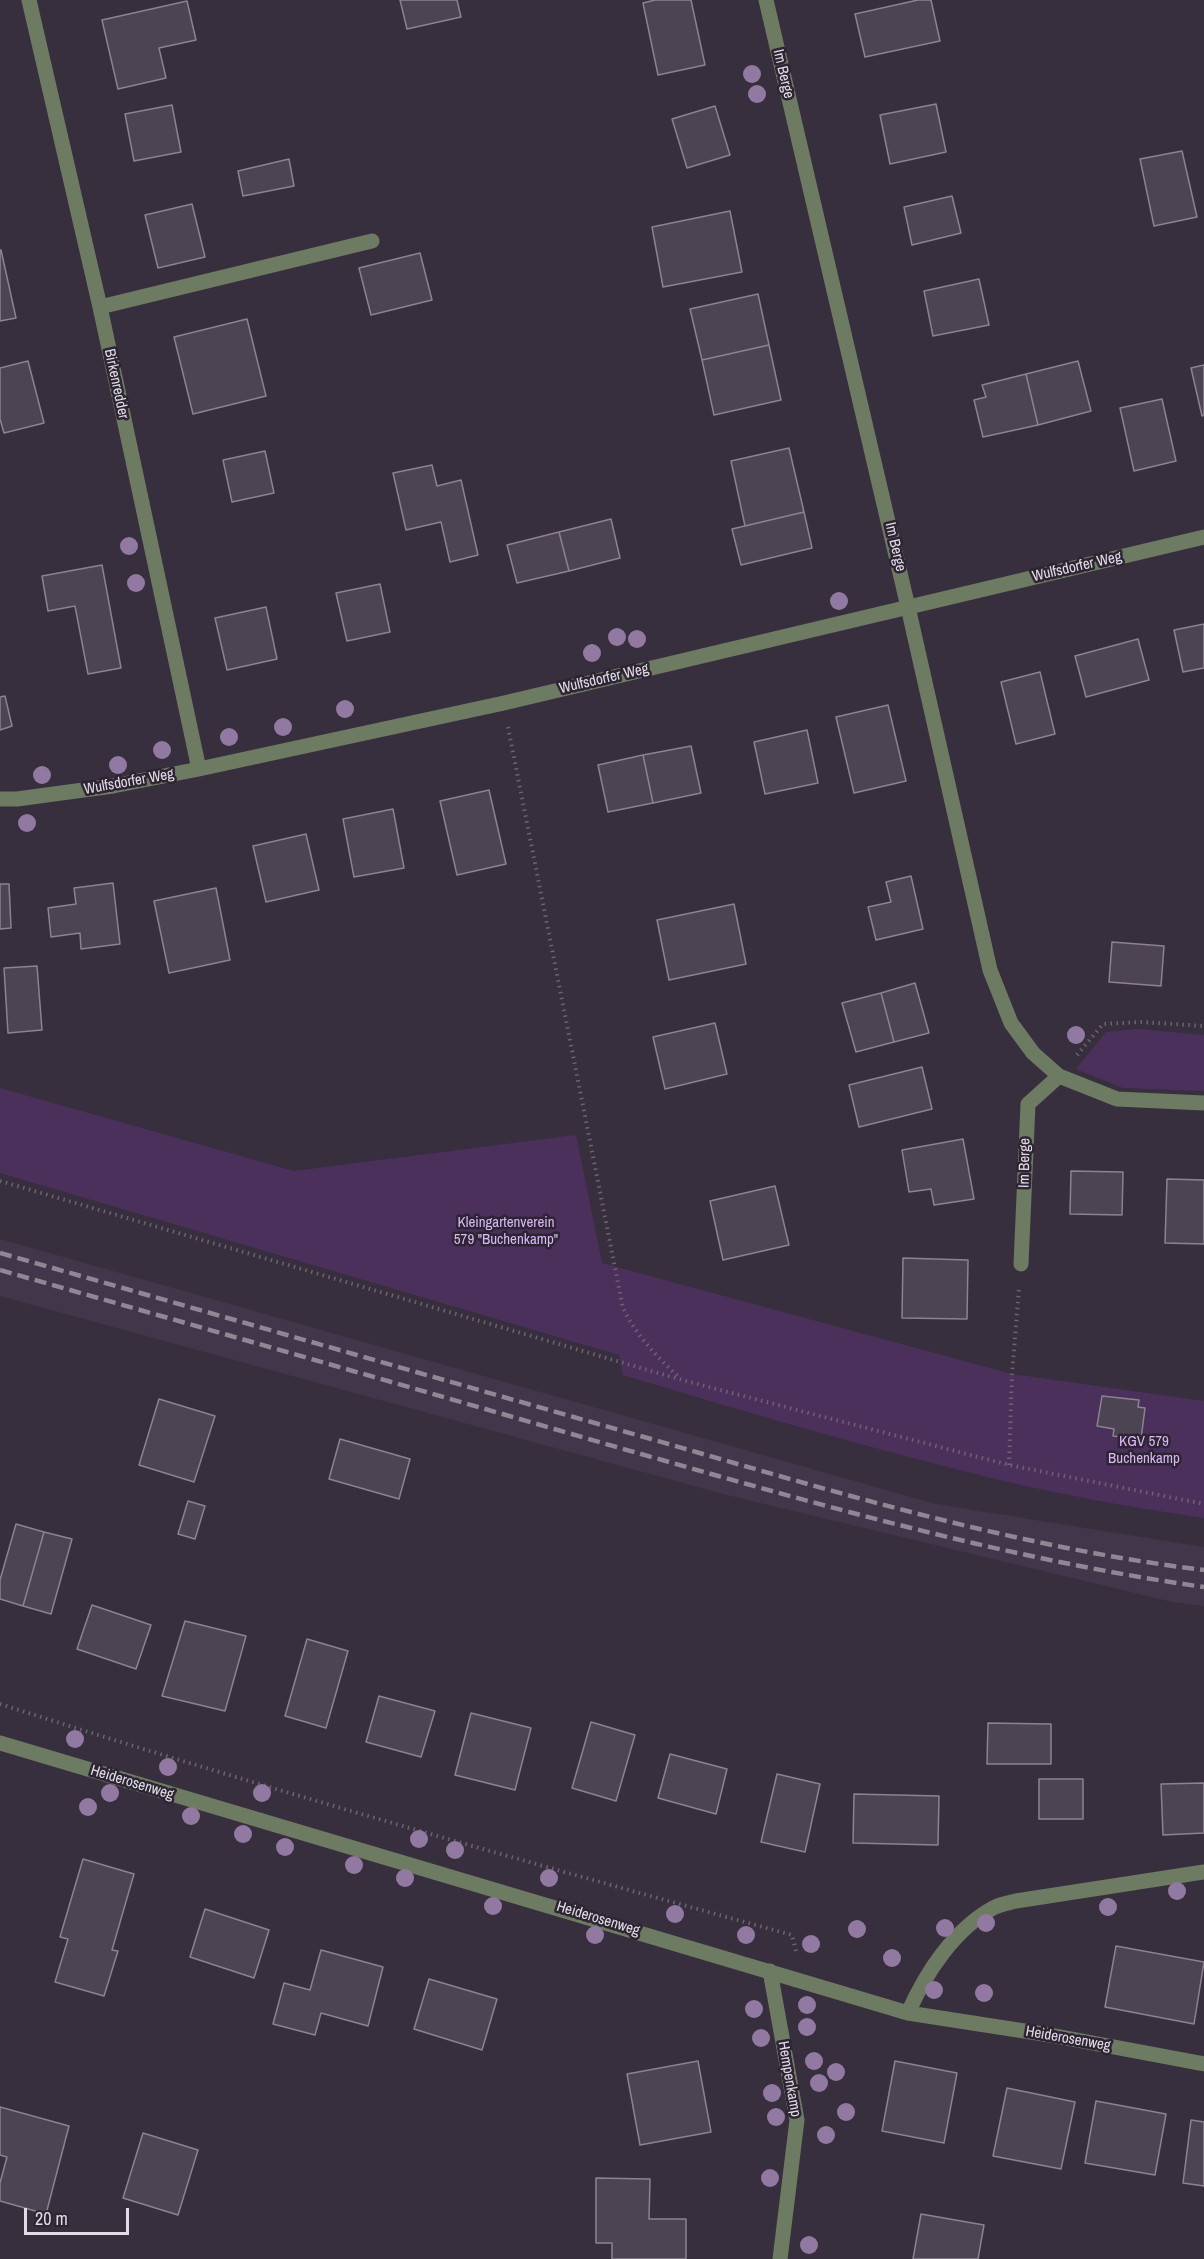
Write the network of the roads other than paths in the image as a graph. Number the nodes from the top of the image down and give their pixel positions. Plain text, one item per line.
1 (29, 0) edge
2 (766, 0) edge
3 (372, 242) dead end
4 (100, 307) junction
5 (1204, 537) edge
6 (909, 607) junction
7 (199, 769) junction
8 (0, 799) edge
9 (1059, 1076) junction
10 (1204, 1103) edge
11 (1021, 1264) road end
12 (0, 1743) edge
13 (1204, 1872) edge
14 (770, 1971) junction
15 (909, 2013) junction
16 (1204, 2064) edge
17 (780, 2259) edge

1 - 4 street, Birkenredder
2 - 6 street, Im Berge
3 - 4 street
4 - 7 street, Birkenredder
5 - 6 street, Wulfsdorfer Weg
6 - 7 street, Wulfsdorfer Weg
6 - 9 street, Im Berge
7 - 8 street, Wulfsdorfer Weg
9 - 10 street, Im Berge
9 - 11 street, Im Berge
12 - 14 street, Heiderosenweg
13 - 15 street
14 - 15 street, Heiderosenweg
14 - 17 street, Hempenkamp
15 - 16 street, Heiderosenweg

